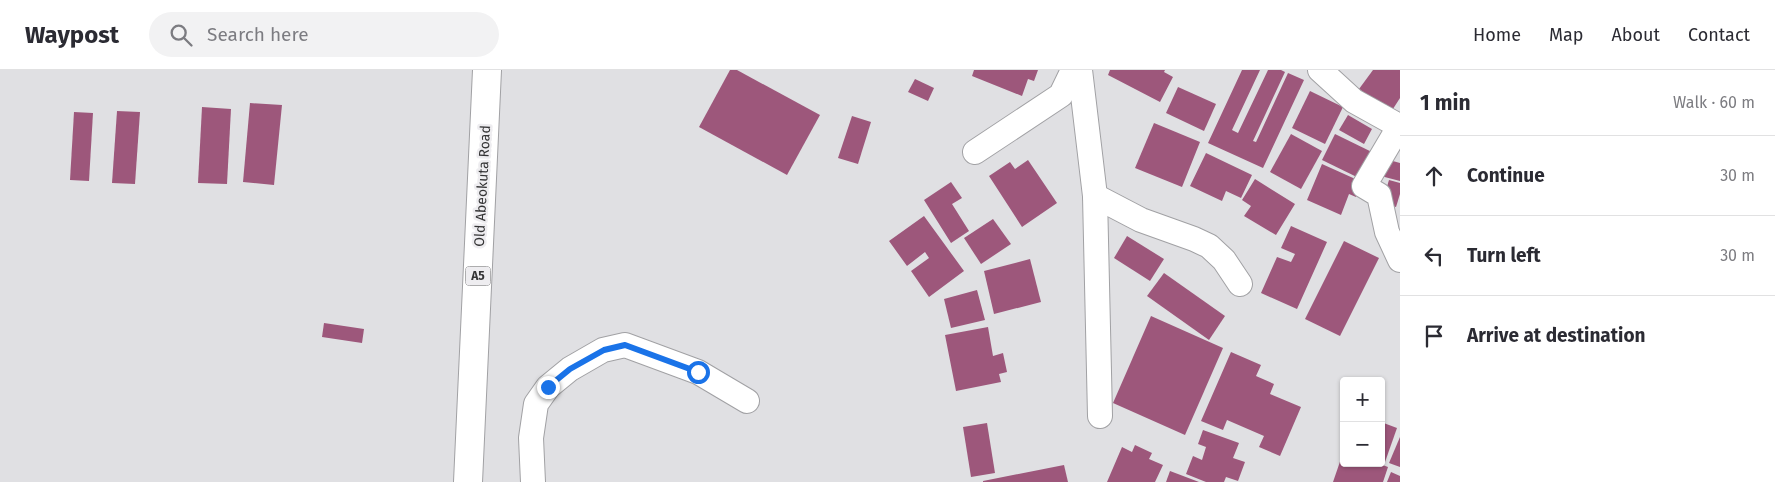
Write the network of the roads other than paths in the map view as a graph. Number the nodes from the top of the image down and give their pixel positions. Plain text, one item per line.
1 (487, 70) edge
2 (1073, 70) edge
3 (1080, 70) edge
4 (1320, 70) edge
5 (1400, 126) edge
6 (975, 152) dead end
7 (1096, 196) junction
8 (1400, 260) edge
9 (1240, 284) dead end
10 (747, 401) dead end
11 (1100, 416) dead end
12 (468, 482) edge
13 (533, 482) edge

1 - 12 highway, Old Abeokuta Road / A5
2 - 6 street
3 - 7 street
4 - 5 street
5 - 8 street
7 - 9 street
7 - 11 street
10 - 13 street

